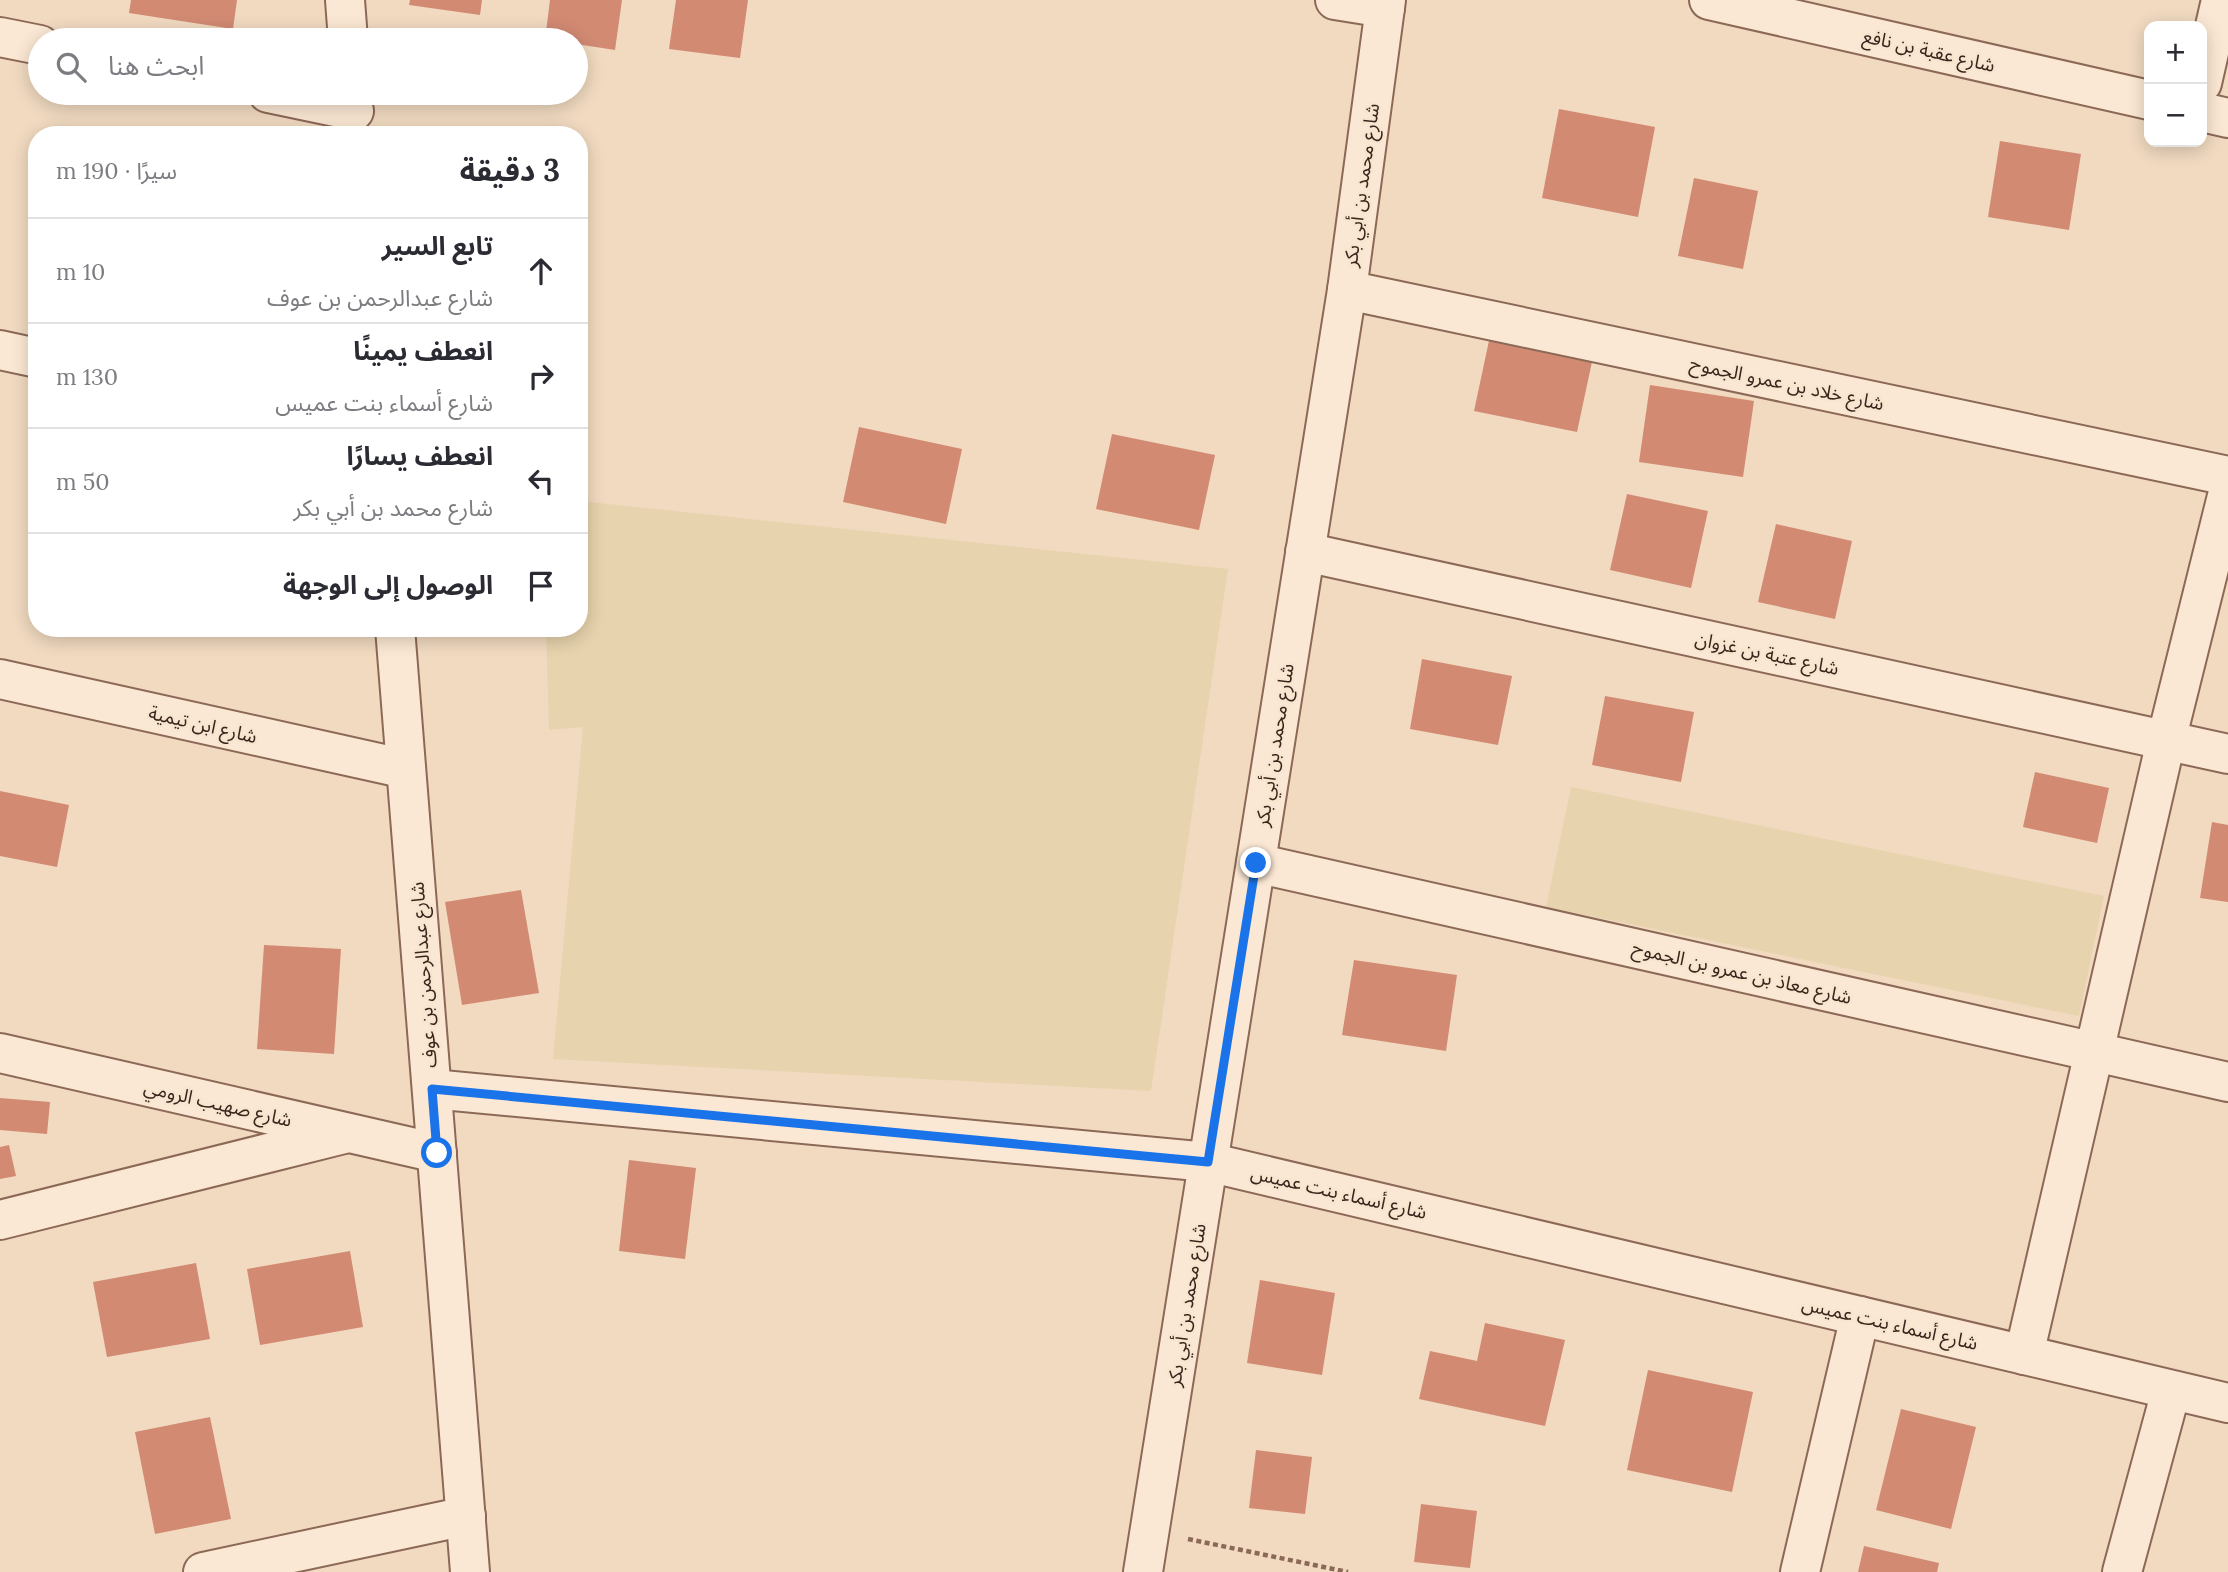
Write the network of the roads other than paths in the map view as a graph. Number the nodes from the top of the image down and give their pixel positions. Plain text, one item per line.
1 (345, 0) edge
2 (1335, 0) edge
3 (1709, 0) edge
4 (2221, 0) edge
5 (1386, 4) edge
6 (347, 28) edge
7 (0, 37) edge
8 (28, 43) edge
9 (2207, 61) edge
10 (2144, 99) edge
11 (320, 105) edge
12 (354, 113) edge
13 (2207, 113) edge
14 (2228, 118) edge
15 (1347, 290) junction
16 (0, 350) edge
17 (28, 356) edge
18 (2228, 476) edge
19 (2228, 492) edge
20 (1305, 552) junction
21 (396, 637) edge
22 (0, 679) edge
23 (2166, 741) junction
24 (2228, 754) edge
25 (407, 769) junction
26 (1256, 863) junction
27 (2094, 1051) junction
28 (0, 1052) edge
29 (2228, 1082) edge
30 (432, 1089) junction
31 (351, 1133) junction
32 (437, 1153) junction
33 (1208, 1162) junction
34 (0, 1220) edge
35 (1860, 1316) junction
36 (2024, 1355) junction
37 (2171, 1391) junction
38 (2228, 1403) edge
39 (466, 1517) junction
40 (203, 1572) edge
41 (470, 1572) edge
42 (1143, 1572) edge
43 (1800, 1572) edge
44 (2122, 1572) edge

1 - 6 street
2 - 5 street
3 - 10 street, شارع عقبة بن نافع
4 - 9 street
5 - 15 street, شارع محمد بن أبي بكر
7 - 8 street
11 - 12 street
13 - 14 street
15 - 18 street, شارع خلاد بن عمرو الجموح
15 - 20 street, شارع محمد بن أبي بكر
16 - 17 street
19 - 23 street
20 - 23 street, شارع عتبة بن غزوان
20 - 26 street, شارع محمد بن أبي بكر
21 - 25 street, شارع عبدالرحمن بن عوف
22 - 25 street, شارع ابن تيمية
23 - 24 street, شارع عتبة بن غزوان
23 - 27 street
25 - 30 street, شارع عبدالرحمن بن عوف
26 - 27 street, شارع معاذ بن عمرو بن الجموح
26 - 33 street, شارع محمد بن أبي بكر
27 - 29 street, شارع معاذ بن عمرو بن الجموح
27 - 36 street
28 - 31 street, شارع صهيب الرومي
30 - 32 street, شارع عبدالرحمن بن عوف
30 - 33 street, شارع أسماء بنت عميس
31 - 32 street, شارع صهيب الرومي
31 - 34 street
32 - 39 street, شارع عبدالرحمن بن عوف
33 - 35 street, شارع أسماء بنت عميس
33 - 42 street, شارع محمد بن أبي بكر
35 - 36 street, شارع أسماء بنت عميس
35 - 43 street
36 - 37 street, شارع أسماء بنت عميس
37 - 38 street, شارع أسماء بنت عميس
37 - 44 street
39 - 40 street
39 - 41 street, شارع عبدالرحمن بن عوف

